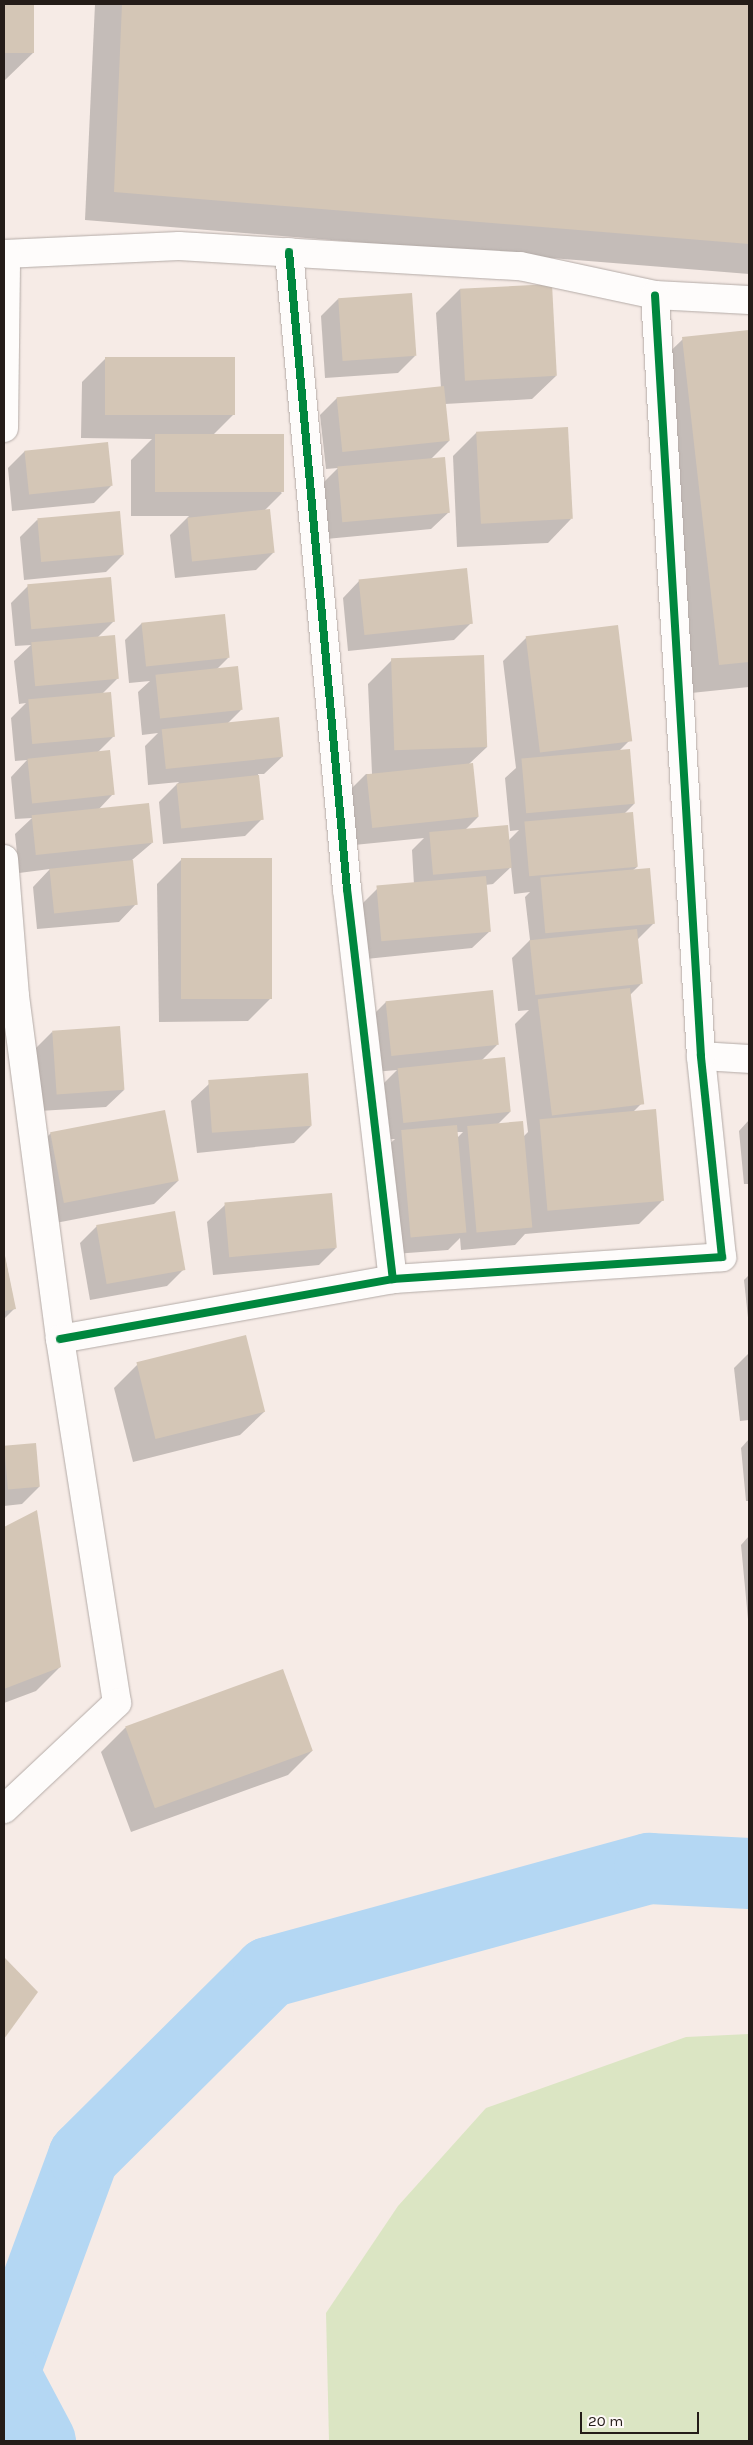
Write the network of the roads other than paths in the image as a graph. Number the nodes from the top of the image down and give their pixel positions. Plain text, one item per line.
1 (289, 252) junction
2 (5, 254) edge
3 (655, 295) junction
4 (749, 300) edge
5 (4, 428) edge
6 (4, 859) edge
7 (702, 1056) junction
8 (749, 1059) edge
9 (393, 1279) junction
10 (60, 1340) junction
11 (4, 1809) edge

1 - 2 street
1 - 3 street
1 - 9 street
2 - 5 street
3 - 4 street
3 - 7 street
6 - 10 street
7 - 8 street
7 - 9 street
9 - 10 street
10 - 11 street

